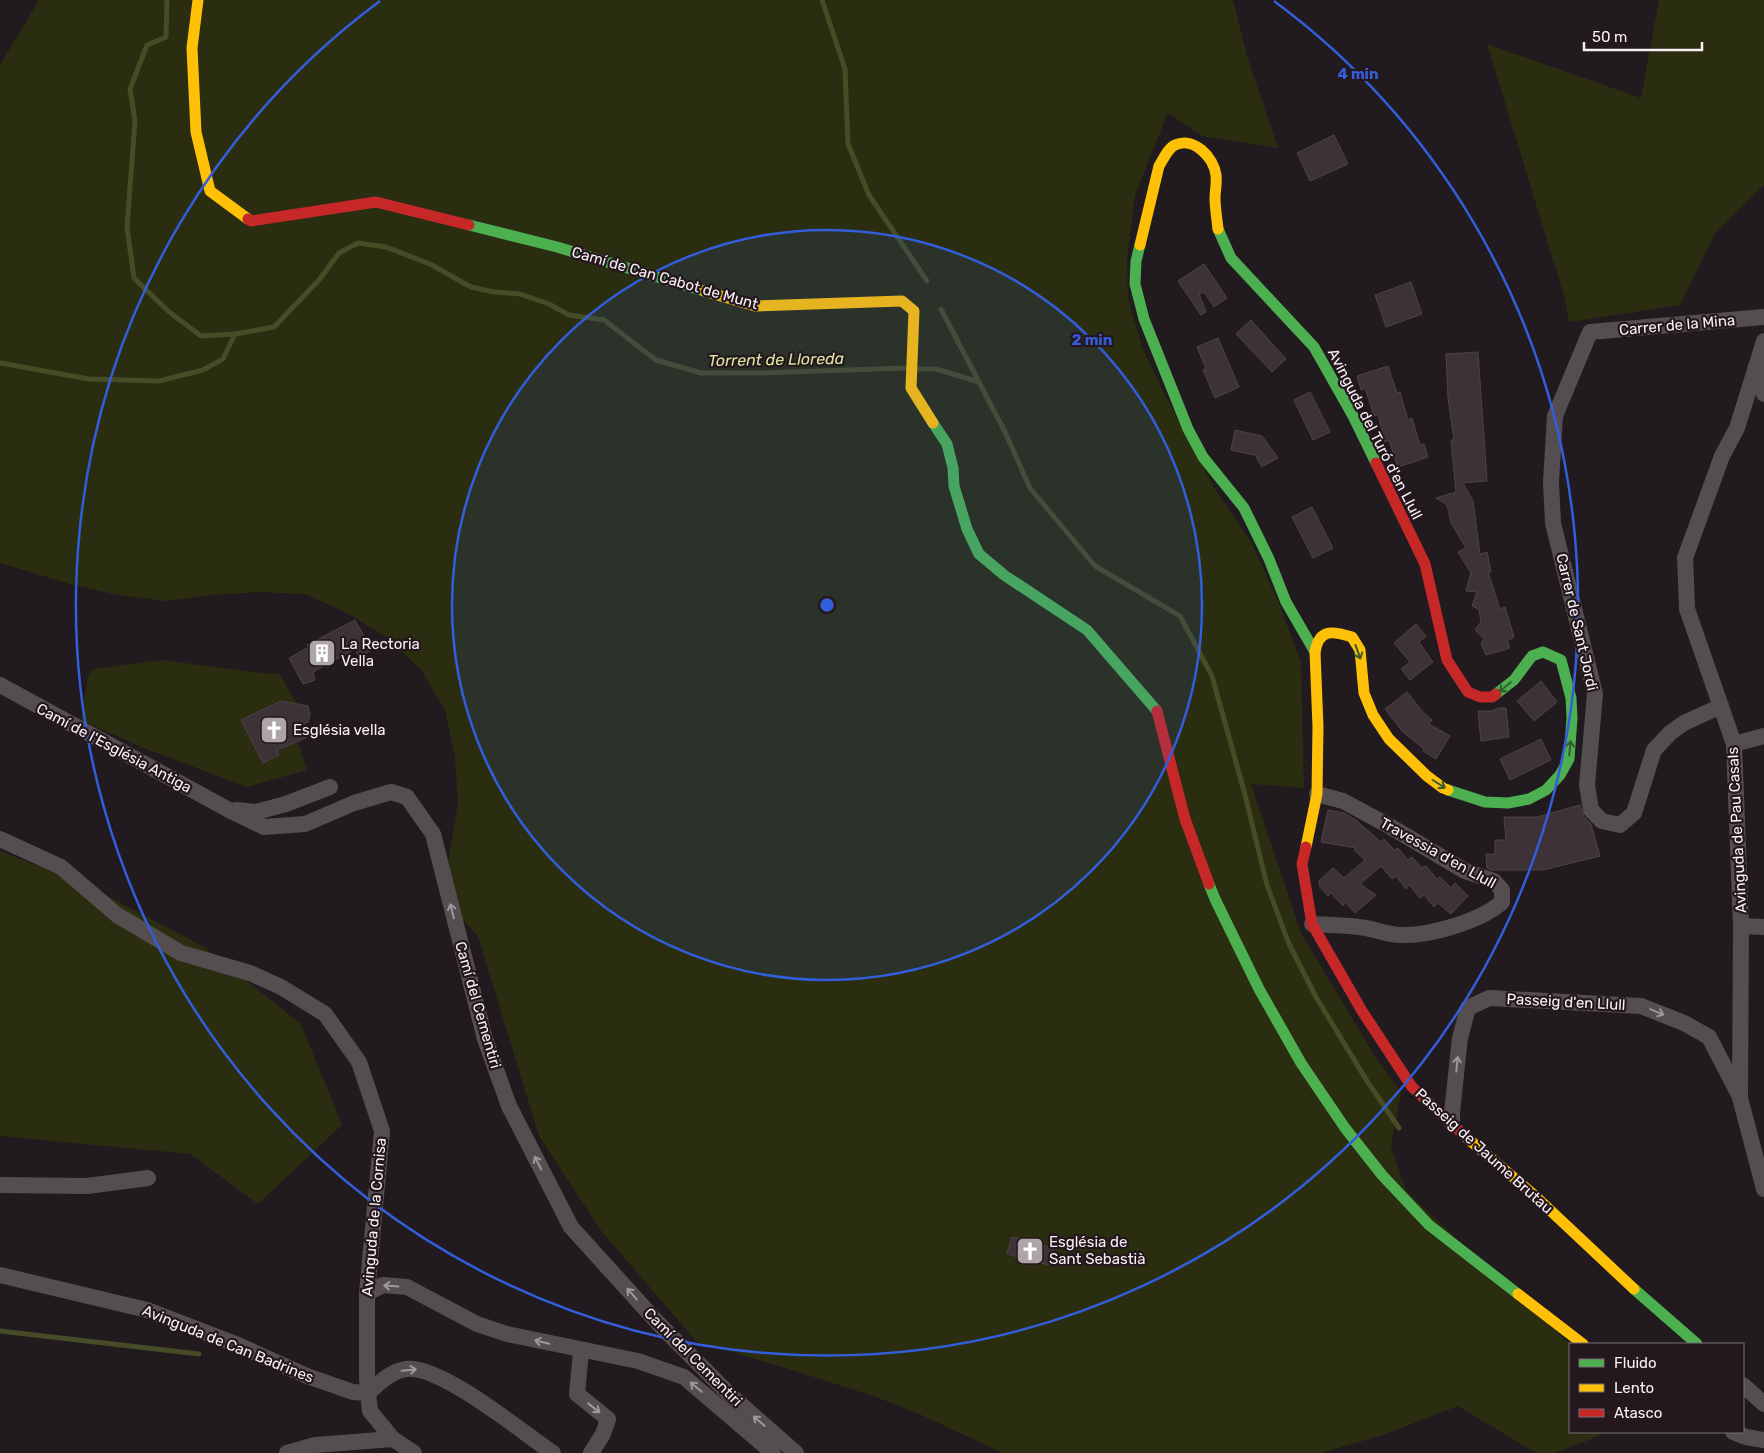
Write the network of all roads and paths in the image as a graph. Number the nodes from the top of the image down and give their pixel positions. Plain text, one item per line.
1 (198, 0) edge
2 (1764, 317) edge
3 (1590, 332) joint
4 (1764, 341) edge
5 (1756, 367) junction
6 (1764, 394) edge
7 (1314, 652) junction
8 (0, 686) edge
9 (1721, 706) junction
10 (1764, 736) edge
11 (1734, 744) junction
12 (330, 787) dead end
13 (1317, 794) junction
14 (229, 810) junction
15 (0, 839) edge
16 (1312, 924) junction
17 (1741, 926) junction
18 (1764, 926) edge
19 (1740, 1098) junction
20 (1452, 1124) junction
21 (148, 1178) dead end
22 (0, 1185) edge
23 (1764, 1189) edge
24 (0, 1275) edge
25 (367, 1293) junction
26 (1582, 1343) edge
27 (1696, 1343) edge
28 (581, 1351) junction
29 (1744, 1386) edge
30 (368, 1394) junction
31 (1764, 1404) edge
32 (1736, 1433) edge
33 (393, 1439) junction
34 (1764, 1440) edge
35 (287, 1453) edge
36 (414, 1453) edge
37 (553, 1453) edge
38 (592, 1453) edge
39 (773, 1453) edge
40 (796, 1453) edge

1 - 26 street, Camí de Can Cabot de Munt
2 - 3 street, Carrer de la Mina
3 - 9 street, Carrer de Sant Jordi
4 - 5 street, Avinguda de Pau Casals
5 - 6 street
5 - 9 street, Avinguda de Pau Casals
7 -> 7 street, Avinguda del Turó d'en Llull
7 - 13 street, Avinguda del Turó d'en Llull
8 - 14 street, Camí de l'Església Antiga
9 - 11 street, Avinguda de Pau Casals
10 - 11 street
11 - 17 street, Avinguda de Pau Casals
12 - 14 street
13 - 16 street, Avinguda del Turó d'en Llull
13 - 16 street, Travessia d'en Llull
40 -> 14 street, Camí del Cementiri
15 - 25 street, Avinguda de la Cornisa
16 - 20 street, Passeig de Jaume Brutau
17 - 18 street
17 - 19 street, Avinguda de Pau Casals
20 -> 19 street, Passeig d'en Llull
19 - 23 street, Avinguda de Pau Casals
20 - 27 street, Passeig de Jaume Brutau
21 - 22 street
24 - 30 street, Avinguda de Can Badrines
28 -> 25 street
25 - 30 street, Avinguda de la Cornisa
28 -> 38 street
39 -> 28 street
29 - 31 street
30 - 33 street, Avinguda de la Cornisa
30 -> 37 street
32 - 34 street
33 - 35 street
33 - 36 street, Avinguda de la Cornisa

